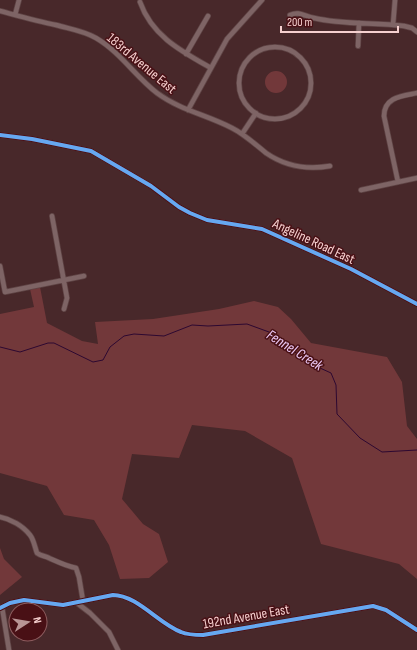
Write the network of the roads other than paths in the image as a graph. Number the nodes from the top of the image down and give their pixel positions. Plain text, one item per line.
1 (19, 0) edge
2 (262, 0) edge
3 (395, 0) edge
4 (140, 2) dead end
5 (0, 11) edge
6 (15, 15) junction
7 (290, 15) dead end
8 (208, 16) dead end
9 (359, 23) junction
10 (393, 25) junction
11 (417, 32) edge
12 (358, 46) dead end
13 (186, 54) junction
14 (211, 68) junction
15 (417, 93) edge
16 (188, 110) junction
17 (256, 113) junction
18 (242, 134) junction
19 (0, 135) edge
20 (330, 166) dead end
21 (417, 178) edge
22 (398, 182) junction
23 (361, 190) dead end
24 (52, 216) dead end
25 (0, 266) edge
26 (84, 276) dead end
27 (64, 280) junction
28 (417, 304) edge
29 (64, 309) dead end
30 (0, 517) edge
31 (83, 601) junction
32 (77, 603) junction
33 (1, 607) edge
34 (417, 630) edge
35 (9, 650) edge
36 (118, 650) edge

1 - 6 street
2 - 14 street
3 - 10 street
4 - 13 street
5 - 6 street, 183rd Avenue East
6 - 16 street, 183rd Avenue East
7 - 9 street
8 - 13 street
9 - 10 street
9 - 12 street
10 - 11 street
13 - 14 street
14 - 16 street
15 - 22 street
16 - 18 street, 183rd Avenue East
17 - 17 street
17 - 18 street
18 - 20 street, 183rd Avenue East
19 - 28 street, Angeline Road East
21 - 22 street
22 - 23 street
24 - 27 street
25 - 27 street
26 - 27 street
27 - 29 street
30 - 31 street
31 - 32 street, 192nd Avenue East
31 - 34 street, 192nd Avenue East
32 - 33 street
32 - 36 street
33 - 35 street

